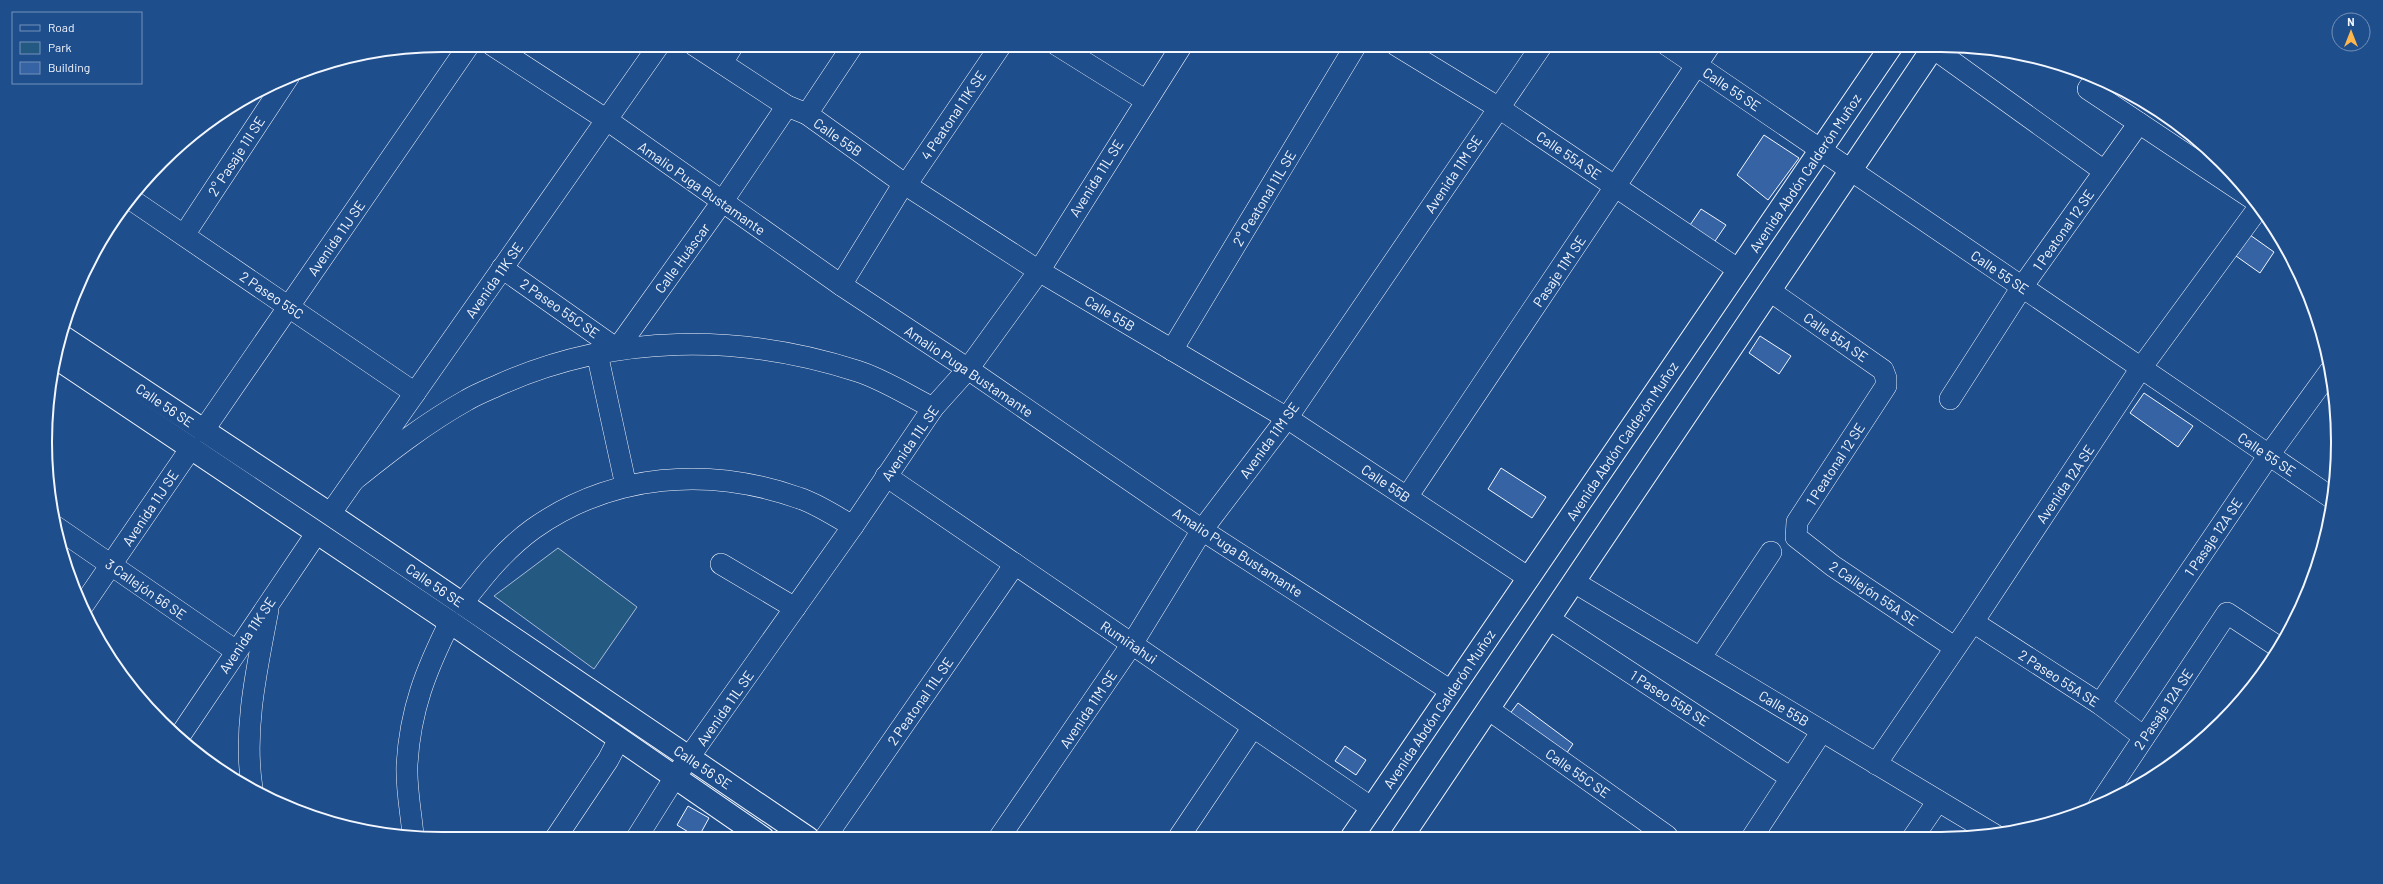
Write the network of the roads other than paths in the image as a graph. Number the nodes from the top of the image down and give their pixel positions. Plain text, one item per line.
1 (465, 52) edge
2 (503, 52) edge
3 (653, 52) edge
4 (705, 52) edge
5 (729, 52) edge
6 (848, 52) edge
7 (996, 52) edge
8 (1068, 52) edge
9 (1177, 52) edge
10 (1352, 52) edge
11 (1407, 52) edge
12 (1537, 52) edge
13 (1678, 52) edge
14 (1705, 52) edge
15 (1887, 52) edge
16 (1931, 52) edge
17 (1941, 52) edge
18 (722, 63) junction
19 (1697, 65) junction
20 (2092, 84) edge
21 (282, 87) edge
22 (1145, 100) junction
23 (787, 106) junction
24 (1499, 108) junction
25 (806, 114) junction
26 (607, 120) junction
27 (2139, 123) junction
28 (1821, 150) junction
29 (1851, 170) junction
30 (2104, 172) junction
31 (905, 184) junction
32 (1615, 187) junction
33 (2236, 188) edge
34 (135, 202) edge
35 (722, 202) junction
36 (2255, 212) edge
37 (184, 235) junction
38 (502, 268) junction
39 (1739, 270) junction
40 (1039, 271) junction
41 (841, 285) junction
42 (2022, 287) junction
43 (1770, 291) junction
44 (288, 307) junction
45 (66, 339) edge
46 (617, 349) junction
47 (1172, 350) junction
48 (597, 352) junction
49 (60, 361) edge
50 (968, 368) junction
51 (2141, 368) junction
52 (1883, 370) joint
53 (2326, 377) edge
54 (415, 393) junction
55 (1950, 399) dead end
56 (933, 408) junction
57 (1287, 418) junction
58 (203, 431) junction
59 (191, 448) junction
60 (2269, 455) junction
61 (886, 476) junction
62 (354, 480) junction
63 (626, 486) junction
64 (2328, 495) edge
65 (1407, 498) junction
66 (330, 514) junction
67 (853, 526) junction
68 (1202, 530) junction
69 (62, 531) edge
70 (316, 534) junction
71 (1796, 537) joint
72 (1771, 552) dead end
73 (721, 564) dead end
74 (1014, 564) junction
75 (111, 565) junction
76 (1529, 578) junction
77 (1574, 582) junction
78 (270, 599) junction
79 (86, 601) edge
80 (462, 604) junction
81 (795, 608) junction
82 (1549, 619) junction
83 (450, 622) junction
84 (1973, 622) junction
85 (1132, 644) junction
86 (2274, 644) edge
87 (1954, 647) junction
88 (236, 651) junction
89 (1701, 658) junction
90 (1451, 691) junction
91 (2100, 704) junction
92 (1488, 709) junction
93 (1253, 727) junction
94 (1822, 731) junction
95 (182, 732) edge
96 (2144, 737) junction
97 (619, 739) junction
98 (690, 758) junction
99 (1876, 764) junction
100 (675, 777) junction
101 (1791, 778) junction
102 (251, 782) edge
103 (2105, 795) edge
104 (1938, 801) junction
105 (1372, 808) junction
106 (1986, 829) edge
107 (413, 831) edge
108 (560, 832) edge
109 (640, 832) edge
110 (754, 832) edge
111 (799, 832) edge
112 (829, 832) edge
113 (1003, 832) edge
114 (1182, 832) edge
115 (1355, 832) edge
116 (1409, 832) edge
117 (1661, 832) edge
118 (1756, 832) edge
119 (1917, 832) edge

1 - 44 street, Avenida 11J SE
2 - 26 street, Amalio Puga Bustamante
3 - 26 street, Avenida 11K SE
4 - 18 street, Calle 55B
5 - 18 street
6 - 25 street
7 - 31 street, 4 Peatonal 11K SE
8 - 22 street
9 - 22 street, Avenida 11L SE
10 - 47 street, 2° Peatonal 11L SE
11 - 24 street, Calle 55A SE
12 - 24 street, Avenida 11M SE
13 - 19 street, Calle 55 SE
14 - 19 street, Pasaje 11M SE
15 - 28 main road, Avenida Abdón Calderón Muñoz
16 - 29 main road
17 - 30 street
18 - 23 street, Calle 55B
19 - 28 street, Calle 55 SE
19 - 32 street, Pasaje 11M SE
20 - 27 street
21 - 37 street, 2° Pasaje 11I SE
22 - 40 street, Avenida 11L SE
23 - 25 street, Calle 55B
23 - 35 street, Calle Huáscar
24 - 32 street, Calle 55A SE
24 - 57 street, Avenida 11M SE
25 - 31 street, Calle 55B
26 - 35 street, Amalio Puga Bustamante
26 - 38 street, Avenida 11K SE
27 - 30 street, 1 Peatonal 12 SE
27 - 33 street
28 - 29 street, Calle 55 SE
28 - 39 main road, Avenida Abdón Calderón Muñoz
29 - 42 street, Calle 55 SE
29 - 43 main road
30 - 42 street, 1 Peatonal 12 SE
31 - 40 street, Calle 55B
31 - 41 street, 4 Peatonal 11K SE
32 - 39 street, Calle 55A SE
32 - 65 street, Pasaje 11M SE
34 - 37 street, 2 Paseo 55C
35 - 41 street, Amalio Puga Bustamante
35 - 46 street, Calle Huáscar
36 - 51 street, Avenida 12A SE
37 - 44 street, 2 Paseo 55C
38 - 46 street, 2 Paseo 55C SE
38 - 54 street, Avenida 11K SE
39 - 76 main road, Avenida Abdón Calderón Muñoz
40 - 47 street, Calle 55B
40 - 50 street, Avenida 11L SE
41 - 50 street, Amalio Puga Bustamante
42 - 51 street, Calle 55 SE
42 - 55 street, 1 Peatonal 12 SE
43 - 52 street, Calle 55A SE
43 - 77 main road
44 - 54 street, 2 Paseo 55C
44 - 58 street, Avenida 11J SE
45 - 58 main road, Calle 56 SE
46 - 48 street
46 - 56 street
47 - 57 street, Calle 55B
48 - 62 street
48 - 63 street, 2 Paseo 55C SE
49 - 59 main road, Calle 56 SE
50 - 56 street, Avenida 11L SE
50 - 68 street, Amalio Puga Bustamante
51 - 60 street, Calle 55 SE
51 - 84 street, Avenida 12A SE
52 - 71 street, 1 Peatonal 12 SE
53 - 60 street, 1 Pasaje 12A SE
54 - 62 street, Avenida 11K SE
56 - 61 street, Avenida 11L SE
57 - 65 street, Calle 55B
57 - 68 street, Avenida 11M SE
58 - 66 main road, Calle 56 SE
59 - 70 main road, Calle 56 SE
59 - 75 street, Avenida 11J SE
60 - 64 street, Calle 55 SE
60 - 91 street, 1 Pasaje 12A SE
61 - 67 street, Avenida 11L SE
61 - 74 street, Rumiñahui
62 - 66 street, Avenida 11K SE
63 - 67 street
63 - 80 street
65 - 76 street, Calle 55B
66 - 80 main road, Calle 56 SE
67 - 81 street, Avenida 11L SE
68 - 85 street, Avenida 11M SE
68 - 90 street, Amalio Puga Bustamante
69 - 75 street, 3 Callejón 56 SE
70 - 78 street, Avenida 11K SE
70 - 83 main road, Calle 56 SE
71 - 87 street, 2 Callejón 55A SE
72 - 89 street
73 - 81 street
74 - 85 street, Rumiñahui
74 - 112 street, 2 Peatonal 11L SE
75 - 79 street, Avenida 11J SE
75 - 88 street, 3 Callejón 56 SE
76 - 90 main road, Avenida Abdón Calderón Muñoz
77 - 82 main road
77 - 89 street, Calle 55B
78 - 88 street, Avenida 11K SE
78 - 102 street
80 - 98 main road, Calle 56 SE
81 - 98 street, Avenida 11L SE
82 - 92 main road
82 - 101 street, 1 Paseo 55B SE
83 - 97 main road, Calle 56 SE
83 - 107 street
84 - 87 street, Avenida 12A SE
84 - 91 street, 2 Paseo 55A SE
85 - 93 street, Rumiñahui
85 - 113 street, Avenida 11M SE
86 - 96 street, 2 Pasaje 12A SE
87 - 99 street, Avenida 12A SE
88 - 95 street, Avenida 11K SE
89 - 94 street, Calle 55B
90 - 105 main road, Avenida Abdón Calderón Muñoz
91 - 96 street, 2 Paseo 55A SE
92 - 116 main road
92 - 117 street, Calle 55C SE
93 - 105 street, Rumiñahui
93 - 114 street
94 - 99 street, Calle 55B
94 - 101 street
96 - 103 street, 2 Pasaje 12A SE
97 - 100 main road, Calle 56 SE
97 - 108 street
98 - 100 street, Avenida 11L SE
98 - 111 main road, Calle 56 SE
99 - 104 street, Calle 55B
100 - 109 street, Avenida 11L SE
100 - 110 main road, Calle 56 SE
101 - 118 street
104 - 106 street, Calle 55B
104 - 119 street
105 - 115 main road, Avenida Abdón Calderón Muñoz

